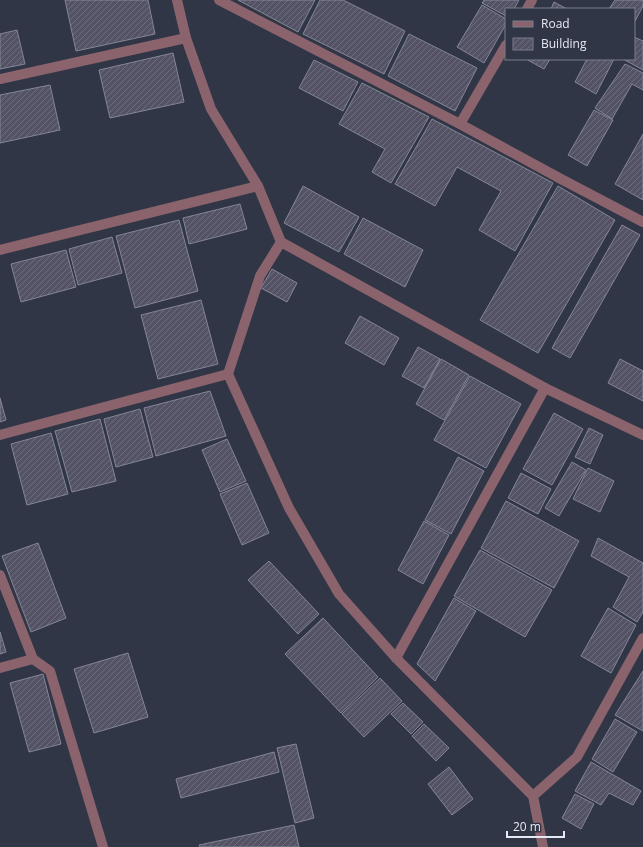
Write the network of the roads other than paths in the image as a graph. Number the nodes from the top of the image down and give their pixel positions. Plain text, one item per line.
1 (177, 0) edge
2 (218, 0) edge
3 (186, 38) junction
4 (505, 47) edge
5 (0, 80) edge
6 (460, 124) junction
7 (258, 186) junction
8 (643, 222) edge
9 (281, 242) junction
10 (0, 250) edge
11 (228, 374) junction
12 (545, 388) junction
13 (0, 435) edge
14 (643, 435) edge
15 (0, 576) edge
16 (643, 638) edge
17 (32, 658) junction
18 (396, 658) junction
19 (0, 668) edge
20 (533, 796) junction
21 (103, 847) edge
22 (543, 847) edge

1 - 3 street
2 - 6 street
3 - 5 street
3 - 7 street
4 - 6 street
6 - 8 street
7 - 9 street
7 - 10 street
9 - 11 street
9 - 12 street
11 - 13 street
11 - 18 street
12 - 14 street
12 - 18 street
15 - 17 street
16 - 20 street
17 - 19 street
17 - 21 street
18 - 20 street
20 - 22 street

